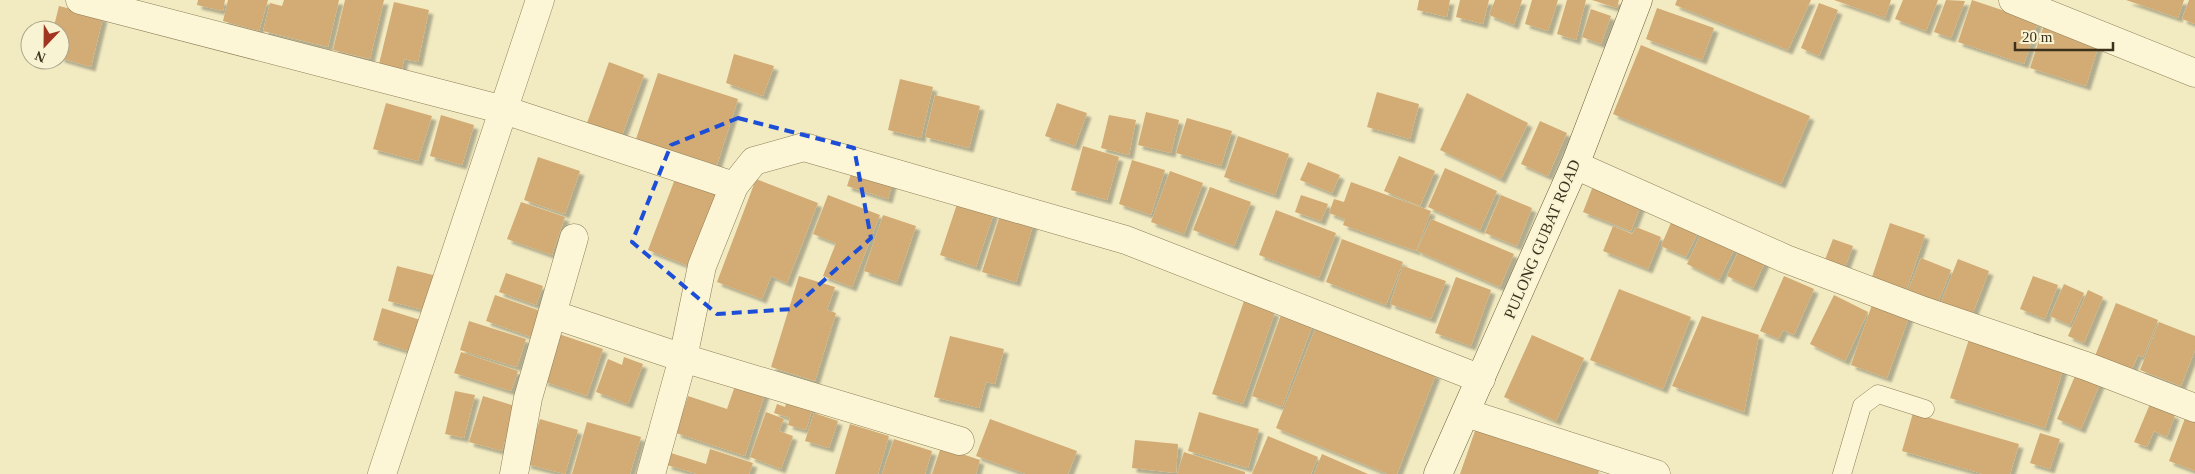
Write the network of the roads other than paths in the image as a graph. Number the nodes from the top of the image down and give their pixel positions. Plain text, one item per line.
1 (80, 0) edge
2 (540, 0) edge
3 (1638, 0) edge
4 (2013, 0) edge
5 (2195, 73) edge
6 (504, 110) junction
7 (1575, 165) junction
8 (734, 186) junction
9 (574, 238) dead end
10 (552, 314) junction
11 (682, 358) junction
12 (1481, 379) junction
13 (2195, 408) edge
14 (1925, 409) dead end
15 (1466, 413) junction
16 (960, 440) dead end
17 (382, 474) edge
18 (514, 474) edge
19 (651, 474) edge
20 (1438, 474) edge
21 (1656, 474) edge
22 (1842, 474) edge

1 - 6 street
2 - 6 street
3 - 7 street, PULONG GUBAT ROAD
4 - 5 street
6 - 8 street
6 - 17 street
7 - 12 street, PULONG GUBAT ROAD
7 - 13 street
8 - 11 street
8 - 12 street
9 - 10 street
10 - 11 street
10 - 18 street
11 - 16 street
11 - 19 street
12 - 15 street, PULONG GUBAT ROAD
14 - 22 lane
15 - 20 street, PULONG GUBAT ROAD
15 - 21 street

